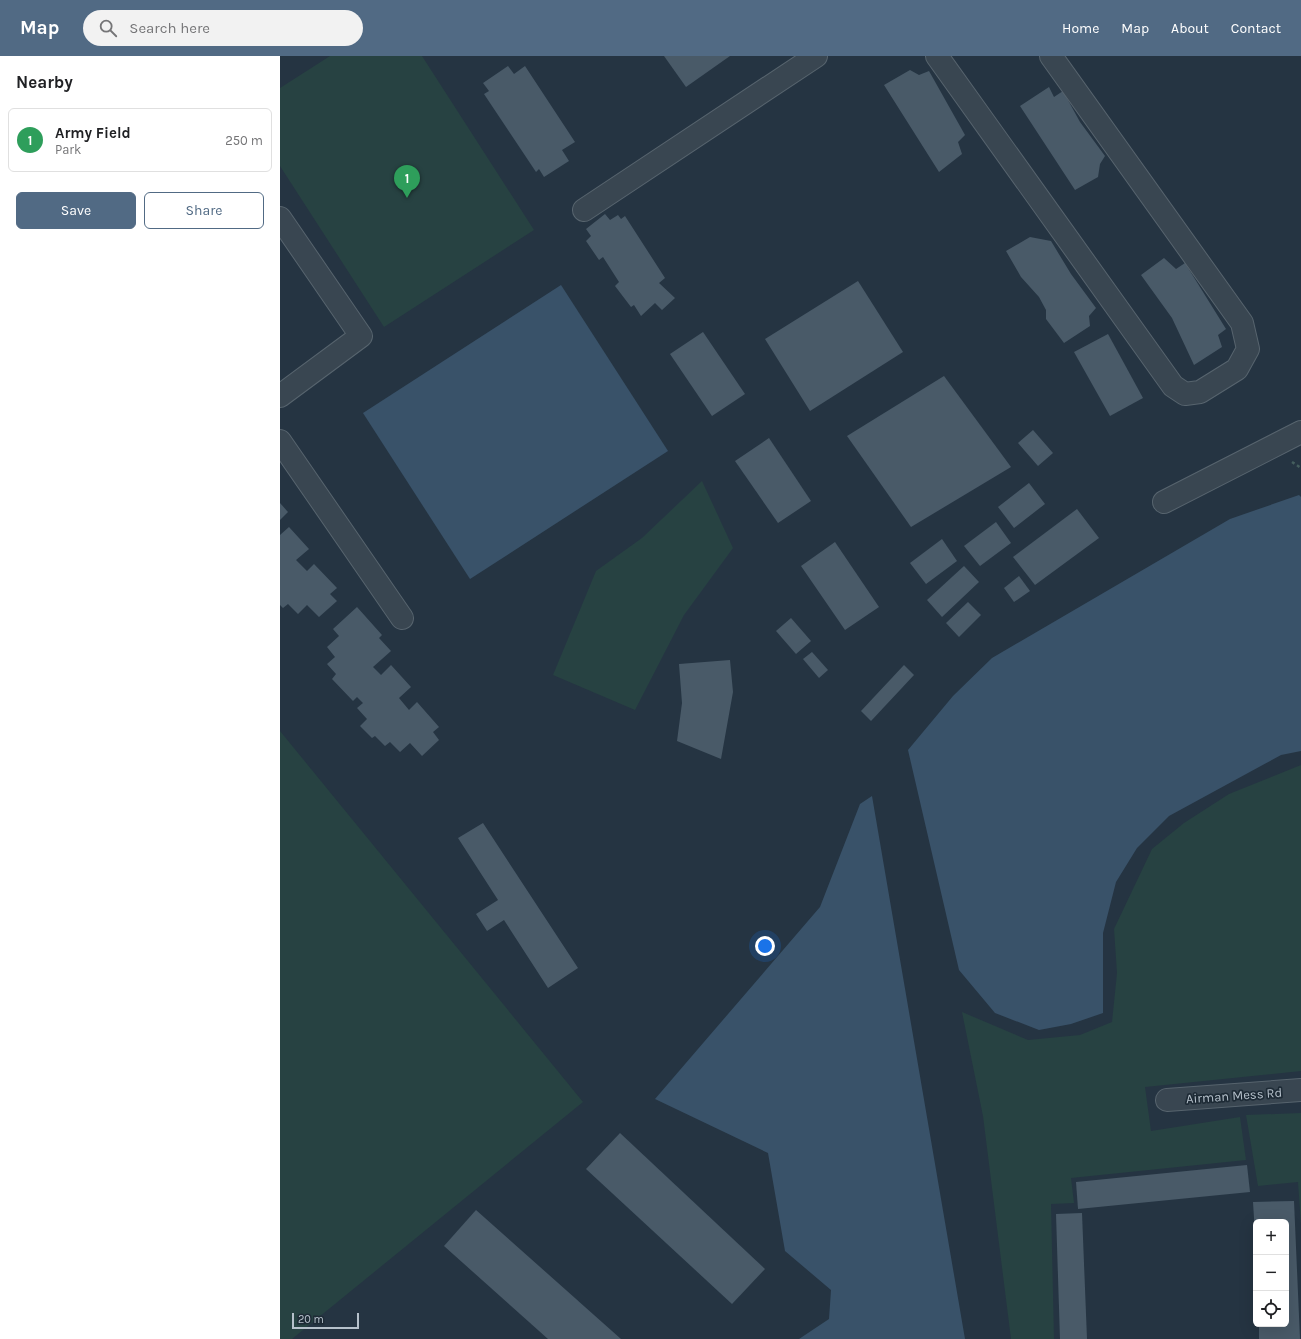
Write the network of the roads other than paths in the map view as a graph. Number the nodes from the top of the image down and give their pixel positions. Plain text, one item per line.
1 (816, 56) edge
2 (937, 56) edge
3 (1051, 56) edge
4 (584, 210) dead end
5 (280, 218) edge
6 (280, 396) edge
7 (1301, 432) edge
8 (280, 441) edge
9 (1164, 502) dead end
10 (402, 618) dead end
11 (1301, 1090) edge
12 (1168, 1100) dead end

1 - 4 street
2 - 3 street
5 - 6 street
7 - 9 street
8 - 10 street
11 - 12 street, Airman Mess Rd

